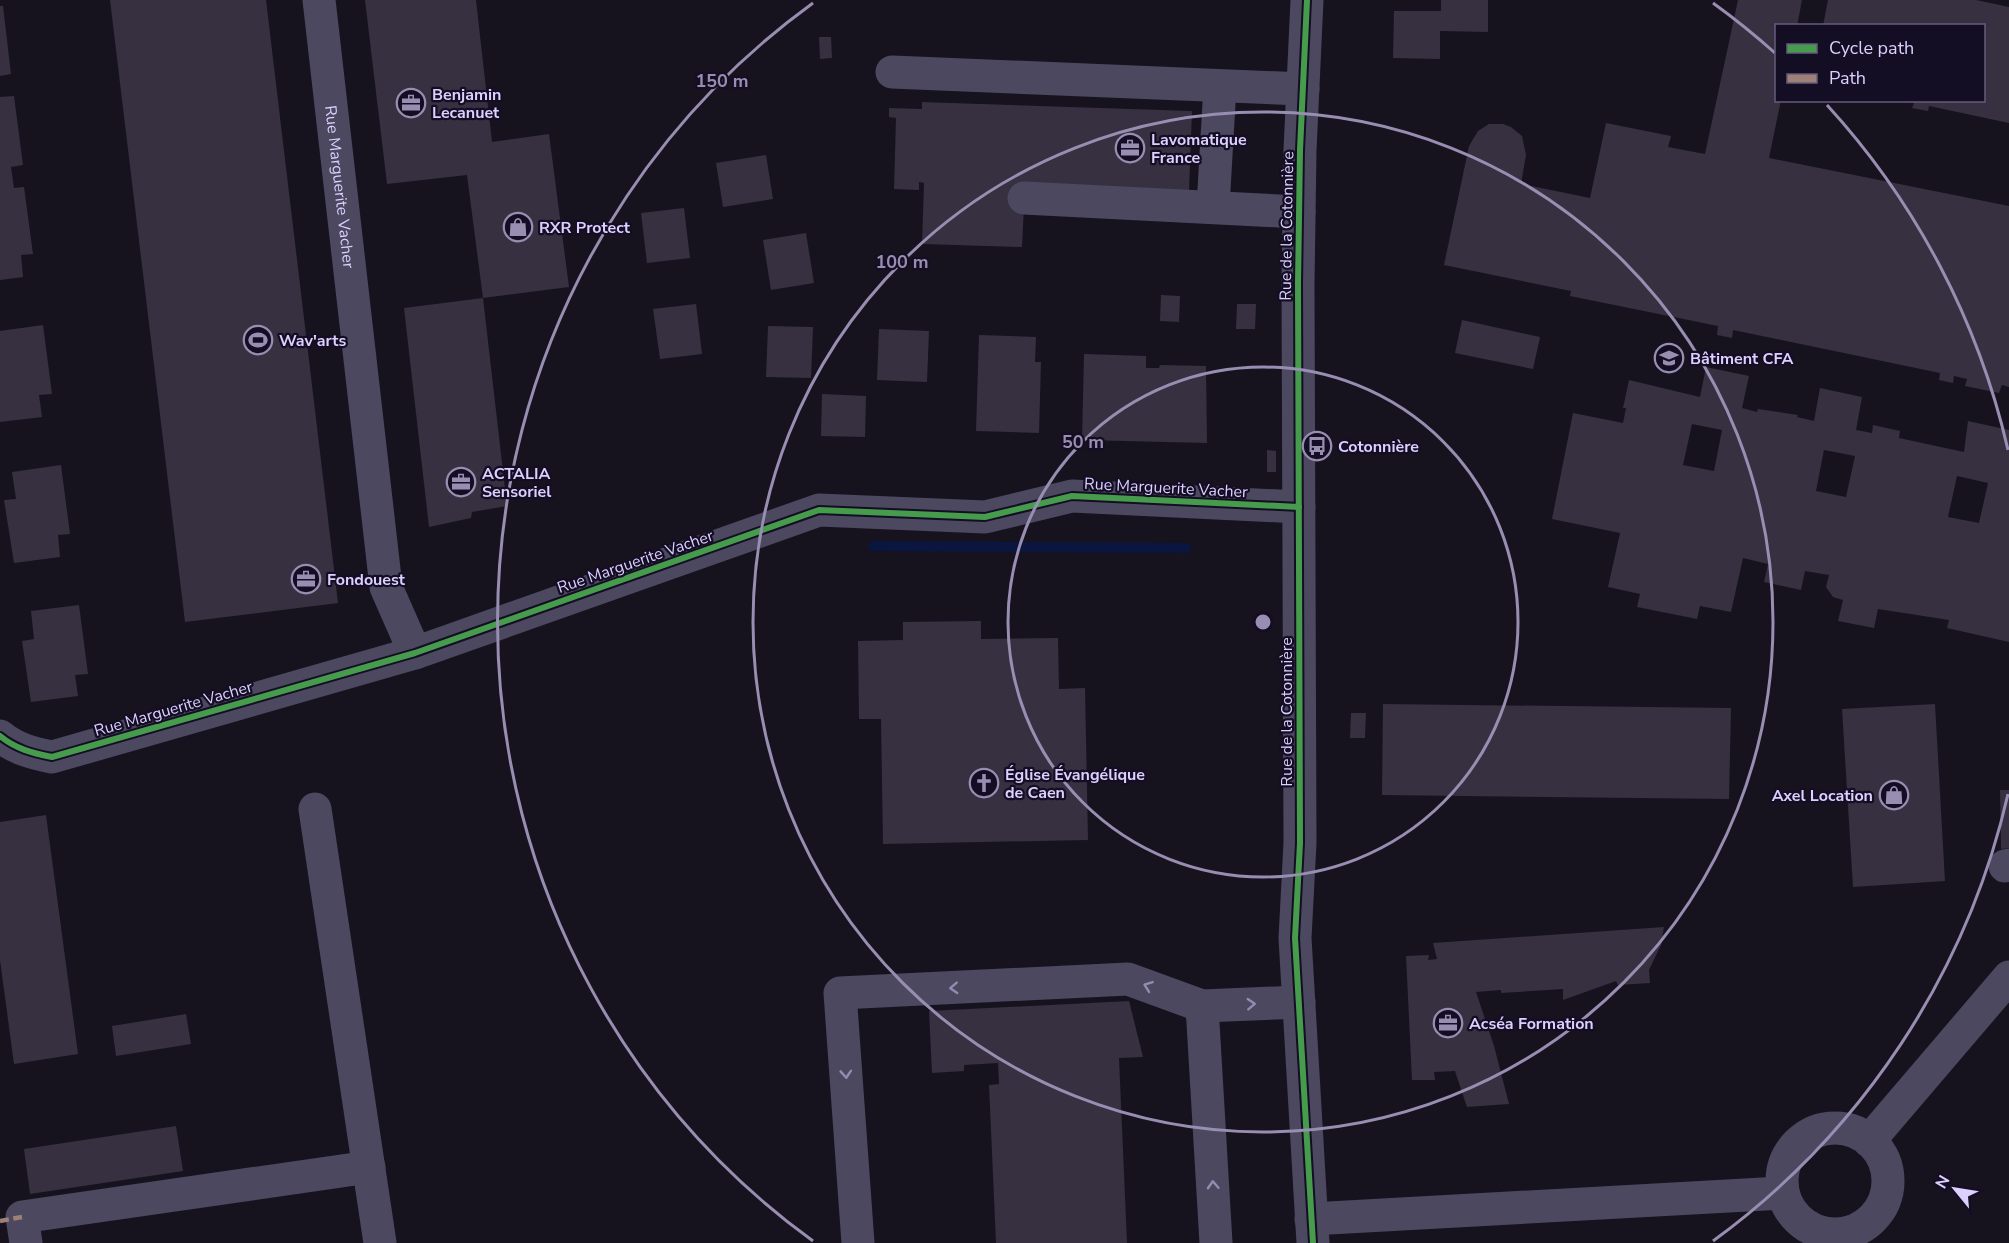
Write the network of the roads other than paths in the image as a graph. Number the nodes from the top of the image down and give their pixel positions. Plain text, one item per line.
1 (319, 0) edge
2 (1307, 0) edge
3 (892, 72) dead end
4 (1220, 86) junction
5 (1303, 89) junction
6 (1024, 198) dead end
7 (1213, 207) junction
8 (1299, 212) junction
9 (1299, 507) junction
10 (415, 653) junction
11 (0, 736) edge
12 (315, 809) dead end
13 (2009, 977) edge
14 (1299, 1002) junction
15 (1202, 1006) junction
16 (1869, 1141) junction
17 (369, 1167) junction
18 (1782, 1192) junction
19 (1312, 1231) edge
20 (26, 1243) edge
21 (380, 1243) edge
22 (858, 1243) edge
23 (1216, 1243) edge

1 - 10 street, Rue Marguerite Vacher
2 - 5 street, Rue de la Cotonnière
3 - 4 street
4 - 5 street
4 - 7 street
5 - 8 street, Rue de la Cotonnière
6 - 7 street
7 - 8 street
8 - 9 street, Rue de la Cotonnière
9 - 10 street, Rue Marguerite Vacher
9 - 14 street, Rue de la Cotonnière
10 - 11 street, Rue Marguerite Vacher
12 - 17 street
13 - 16 street
15 -> 14 street
14 - 19 street, Rue de la Cotonnière
15 -> 22 street
23 -> 15 street
16 - 18 street
16 - 18 street
17 - 20 street
17 - 21 street
18 - 19 street

